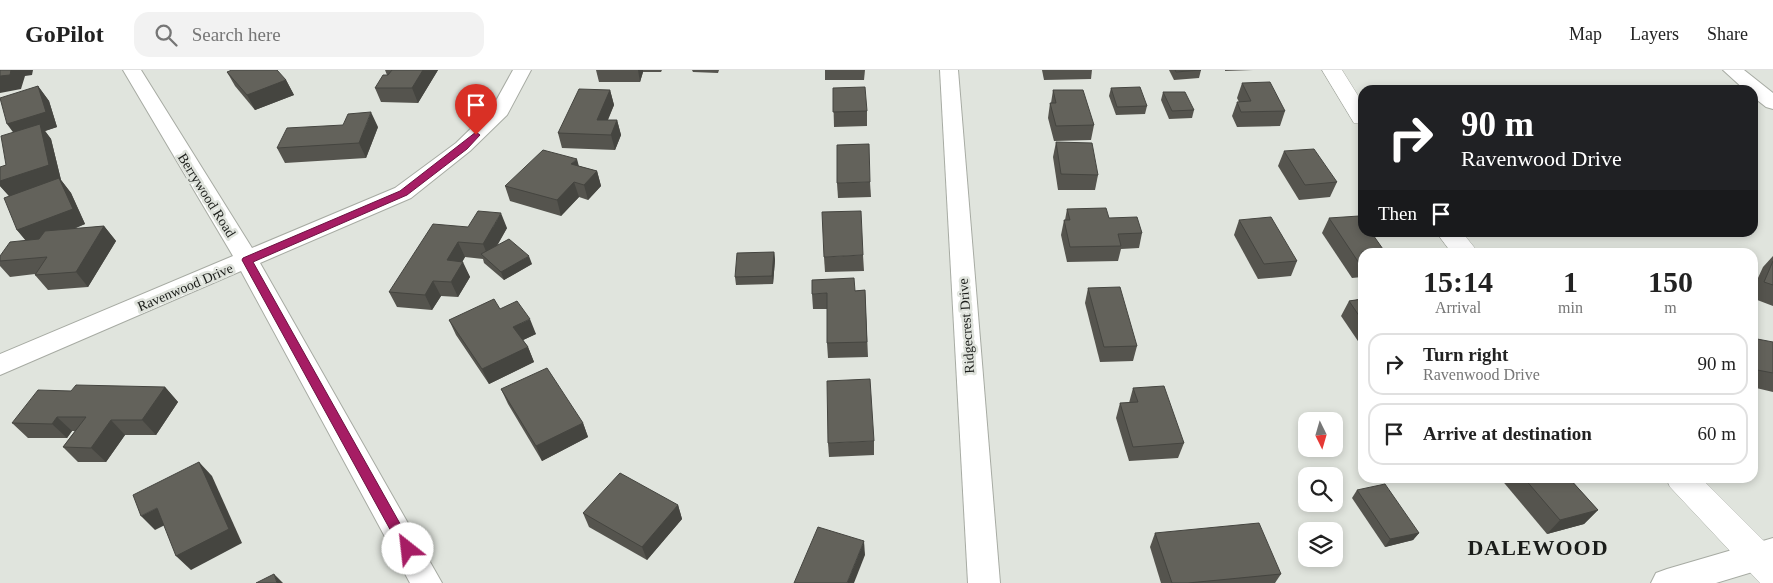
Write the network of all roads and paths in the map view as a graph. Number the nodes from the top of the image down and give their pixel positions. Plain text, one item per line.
1 (132, 70) edge
2 (522, 70) edge
3 (949, 70) edge
4 (1332, 70) edge
5 (1732, 70) edge
6 (1751, 85) edge
7 (1758, 91) edge
8 (1773, 103) edge
9 (1358, 112) edge
10 (1452, 237) edge
11 (1462, 248) edge
12 (247, 260) junction
13 (0, 365) edge
14 (1686, 483) edge
15 (1768, 560) edge
16 (426, 583) edge
17 (984, 583) edge
18 (1667, 583) edge

1 - 12 street, Berrywood Road
2 - 12 street, Ravenwood Drive
3 - 17 street, Ridgecrest Drive
4 - 9 street
5 - 6 street
7 - 8 street
10 - 11 street
12 - 13 street, Ravenwood Drive
12 - 16 street, Berrywood Road
14 - 15 street
15 - 18 street

